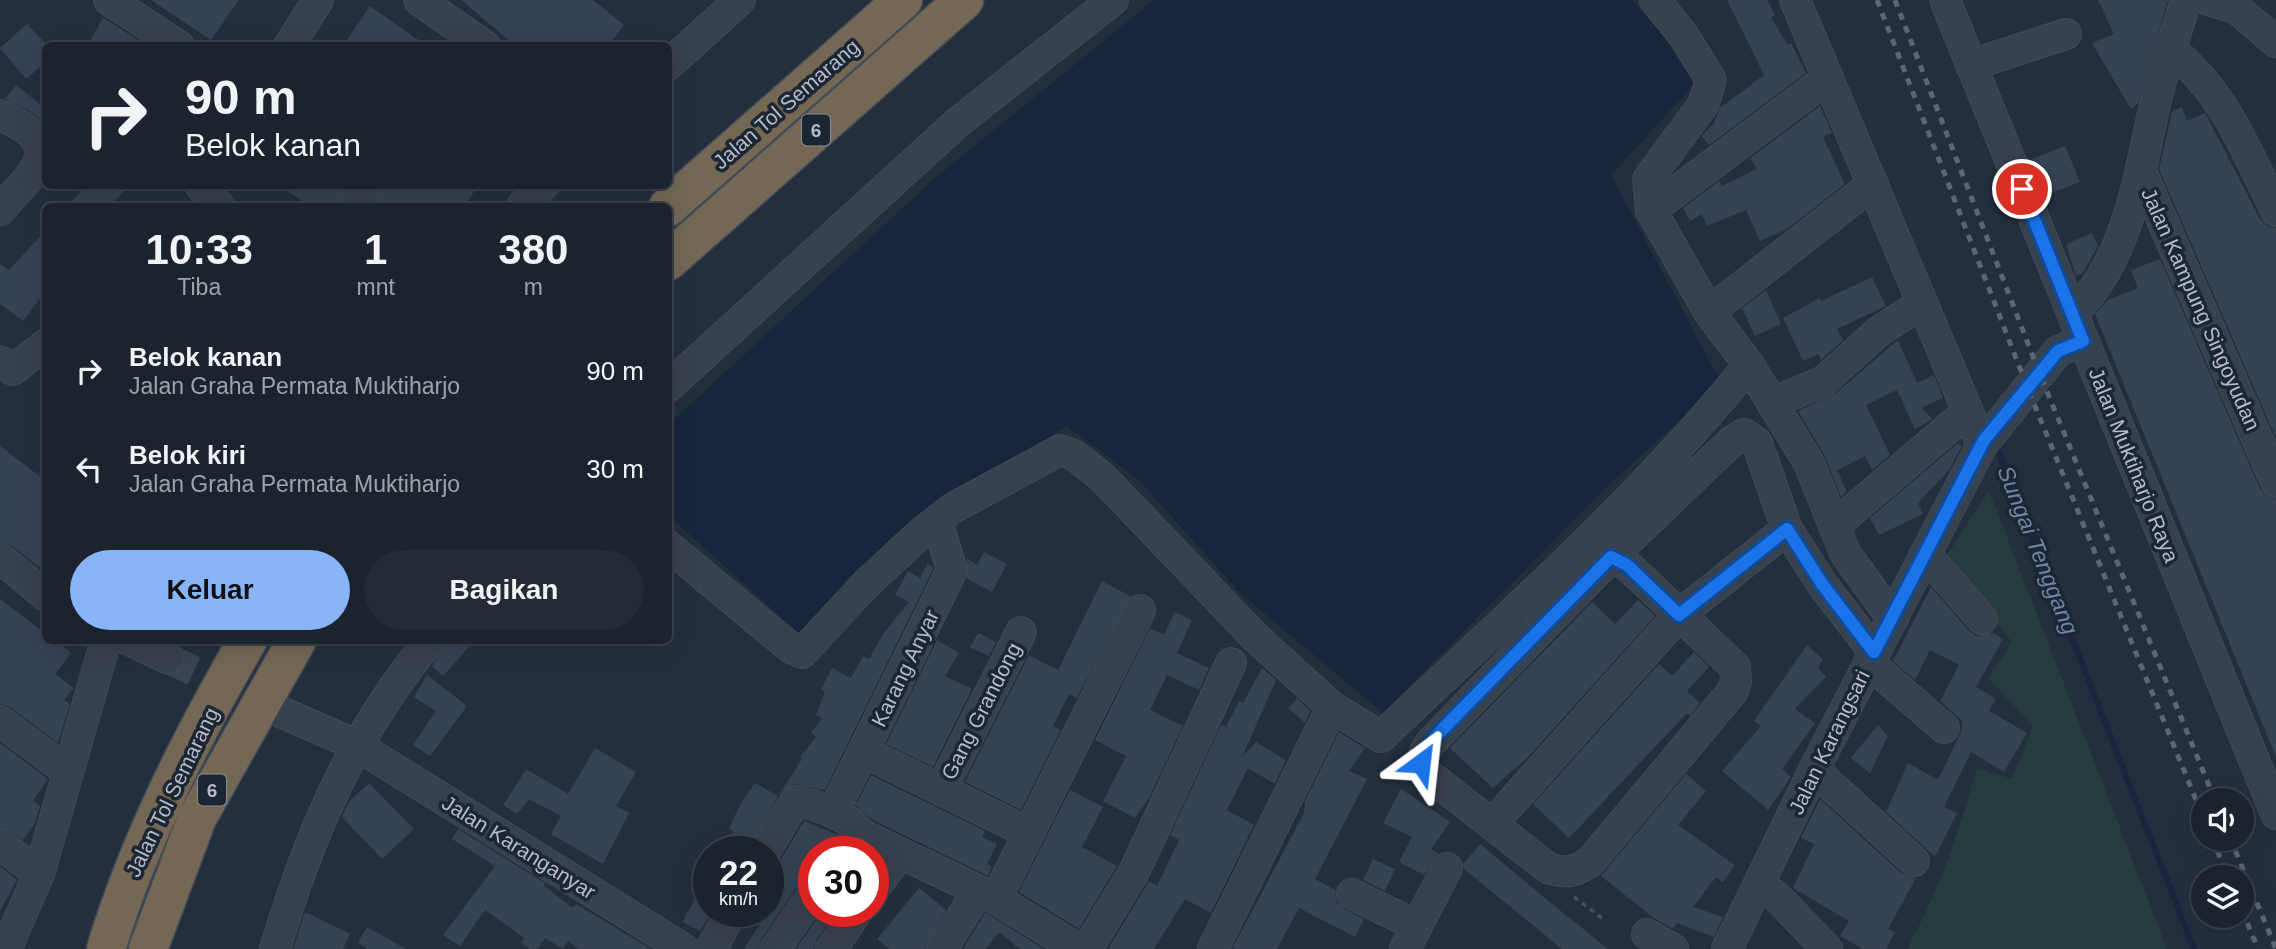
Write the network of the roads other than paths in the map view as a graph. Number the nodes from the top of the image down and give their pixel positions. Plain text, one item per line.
1 (109, 0) edge
2 (419, 0) edge
3 (740, 0) edge
4 (903, 0) edge
5 (964, 0) edge
6 (1113, 0) edge
7 (1655, 0) edge
8 (1795, 0) edge
9 (1945, 0) edge
10 (2186, 0) edge
11 (2208, 0) edge
12 (326, 6) edge
13 (2066, 34) dead end
14 (173, 42) edge
15 (293, 42) edge
16 (313, 42) edge
17 (472, 42) edge
18 (2276, 42) edge
19 (2171, 49) junction
20 (672, 61) edge
21 (1971, 65) junction
22 (1828, 78) junction
23 (0, 115) edge
24 (2142, 174) junction
25 (1873, 184) junction
26 (540, 189) edge
27 (526, 203) edge
28 (672, 203) edge
29 (0, 210) edge
30 (1651, 210) junction
31 (2276, 211) edge
32 (672, 257) edge
33 (1922, 303) junction
34 (1709, 312) junction
35 (2073, 313) junction
36 (2083, 341) junction
37 (42, 347) edge
38 (0, 362) edge
39 (672, 383) edge
40 (1734, 385) junction
41 (1772, 403) junction
42 (1966, 413) junction
43 (1983, 442) junction
44 (2276, 482) edge
45 (937, 521) junction
46 (1834, 526) junction
47 (1787, 529) junction
48 (672, 549) edge
49 (1925, 554) junction
50 (1611, 557) junction
51 (0, 558) edge
52 (42, 593) edge
53 (1140, 610) dead end
54 (1679, 615) junction
55 (1893, 619) junction
56 (1982, 619) dead end
57 (1021, 632) dead end
58 (105, 644) edge
59 (246, 644) edge
60 (295, 644) edge
61 (426, 644) edge
62 (1872, 657) junction
63 (1231, 663) dead end
64 (1332, 706) junction
65 (281, 712) tunnel mouth
66 (0, 722) edge
67 (1944, 728) dead end
68 (341, 738) junction
69 (864, 752) junction
70 (1814, 770) junction
71 (66, 771) junction
72 (941, 790) junction
73 (2273, 797) edge
74 (1492, 824) junction
75 (844, 831) edge
76 (1029, 832) junction
77 (775, 836) edge
78 (0, 844) edge
79 (900, 853) junction
80 (1914, 861) dead end
81 (889, 868) edge
82 (1447, 868) dead end
83 (39, 874) junction
84 (1761, 885) junction
85 (1352, 894) dead end
86 (987, 895) junction
87 (798, 915) edge
88 (723, 927) edge
89 (846, 927) edge
90 (1647, 934) dead end
91 (1411, 937) edge
92 (648, 940) edge
93 (1059, 944) edge
94 (6, 949) edge
95 (106, 949) edge
96 (148, 949) edge
97 (275, 949) edge
98 (684, 949) edge
99 (711, 949) edge
100 (775, 949) edge
101 (831, 949) edge
102 (942, 949) edge
103 (1087, 949) edge
104 (1213, 949) edge
105 (1673, 949) edge
106 (1727, 949) edge
107 (1827, 949) edge

1 - 14 street
2 - 17 street
3 - 20 street
4 - 28 highway, Jalan Tol Semarang / 6
5 - 32 highway, Jalan Tol Semarang / 6
6 - 39 street
7 - 30 street
8 - 22 street
9 - 21 street, Jalan Muktiharjo Raya
10 - 19 street
11 - 18 street
12 - 15 street
12 - 16 street
13 - 21 street
19 - 24 street
19 - 31 street
21 - 35 street, Jalan Muktiharjo Raya
22 - 25 street
22 - 30 street
23 - 29 street
24 - 35 street
24 - 44 street, Jalan Kampung Singoyudan
25 - 33 street
25 - 34 street
26 - 27 street
30 - 34 street
33 - 41 street
33 - 42 street
34 - 40 street
35 - 36 street, Jalan Muktiharjo Raya
36 - 43 street, Jalan Karangsari
36 - 73 street, Jalan Muktiharjo Raya
37 - 38 street
40 - 41 street
40 - 64 street
41 - 46 street
42 - 43 street
42 - 46 street
43 - 49 street, Jalan Karangsari
45 - 48 street
45 - 64 street
45 - 69 street, Karang Anyar
46 - 55 street
47 - 50 street
47 - 54 street
47 - 62 street
49 - 55 street, Jalan Karangsari
49 - 56 street
50 - 54 street
50 - 74 street
51 - 52 street
53 - 76 street
54 - 74 street
54 - 74 street
55 - 62 street, Jalan Karangsari
57 - 72 street, Gang Grandong
58 - 71 street
59 - 95 highway, Jalan Tol Semarang / 6
60 - 96 highway, Jalan Tol Semarang / 6
61 - 68 street
62 - 67 street
62 - 70 street, Jalan Karangsari
63 - 103 street
64 - 104 street
65 - 68 street, Jalan Karanganyar
66 - 71 street
68 - 92 street, Jalan Karanganyar
68 - 97 street
69 - 72 street
69 - 75 street, Karang Anyar
70 - 80 street
70 - 84 street, Jalan Karangsari
71 - 83 street
72 - 76 street
75 - 77 street
75 - 79 street
76 - 86 street
78 - 83 street
79 - 81 street
79 - 86 street
82 - 91 street
83 - 94 street
84 - 106 street, Jalan Karangsari
84 - 107 street
85 - 91 street
86 - 93 street
86 - 102 street
87 - 100 street
88 - 99 street
89 - 101 street
90 - 105 street
92 - 98 street, Jalan Karanganyar

